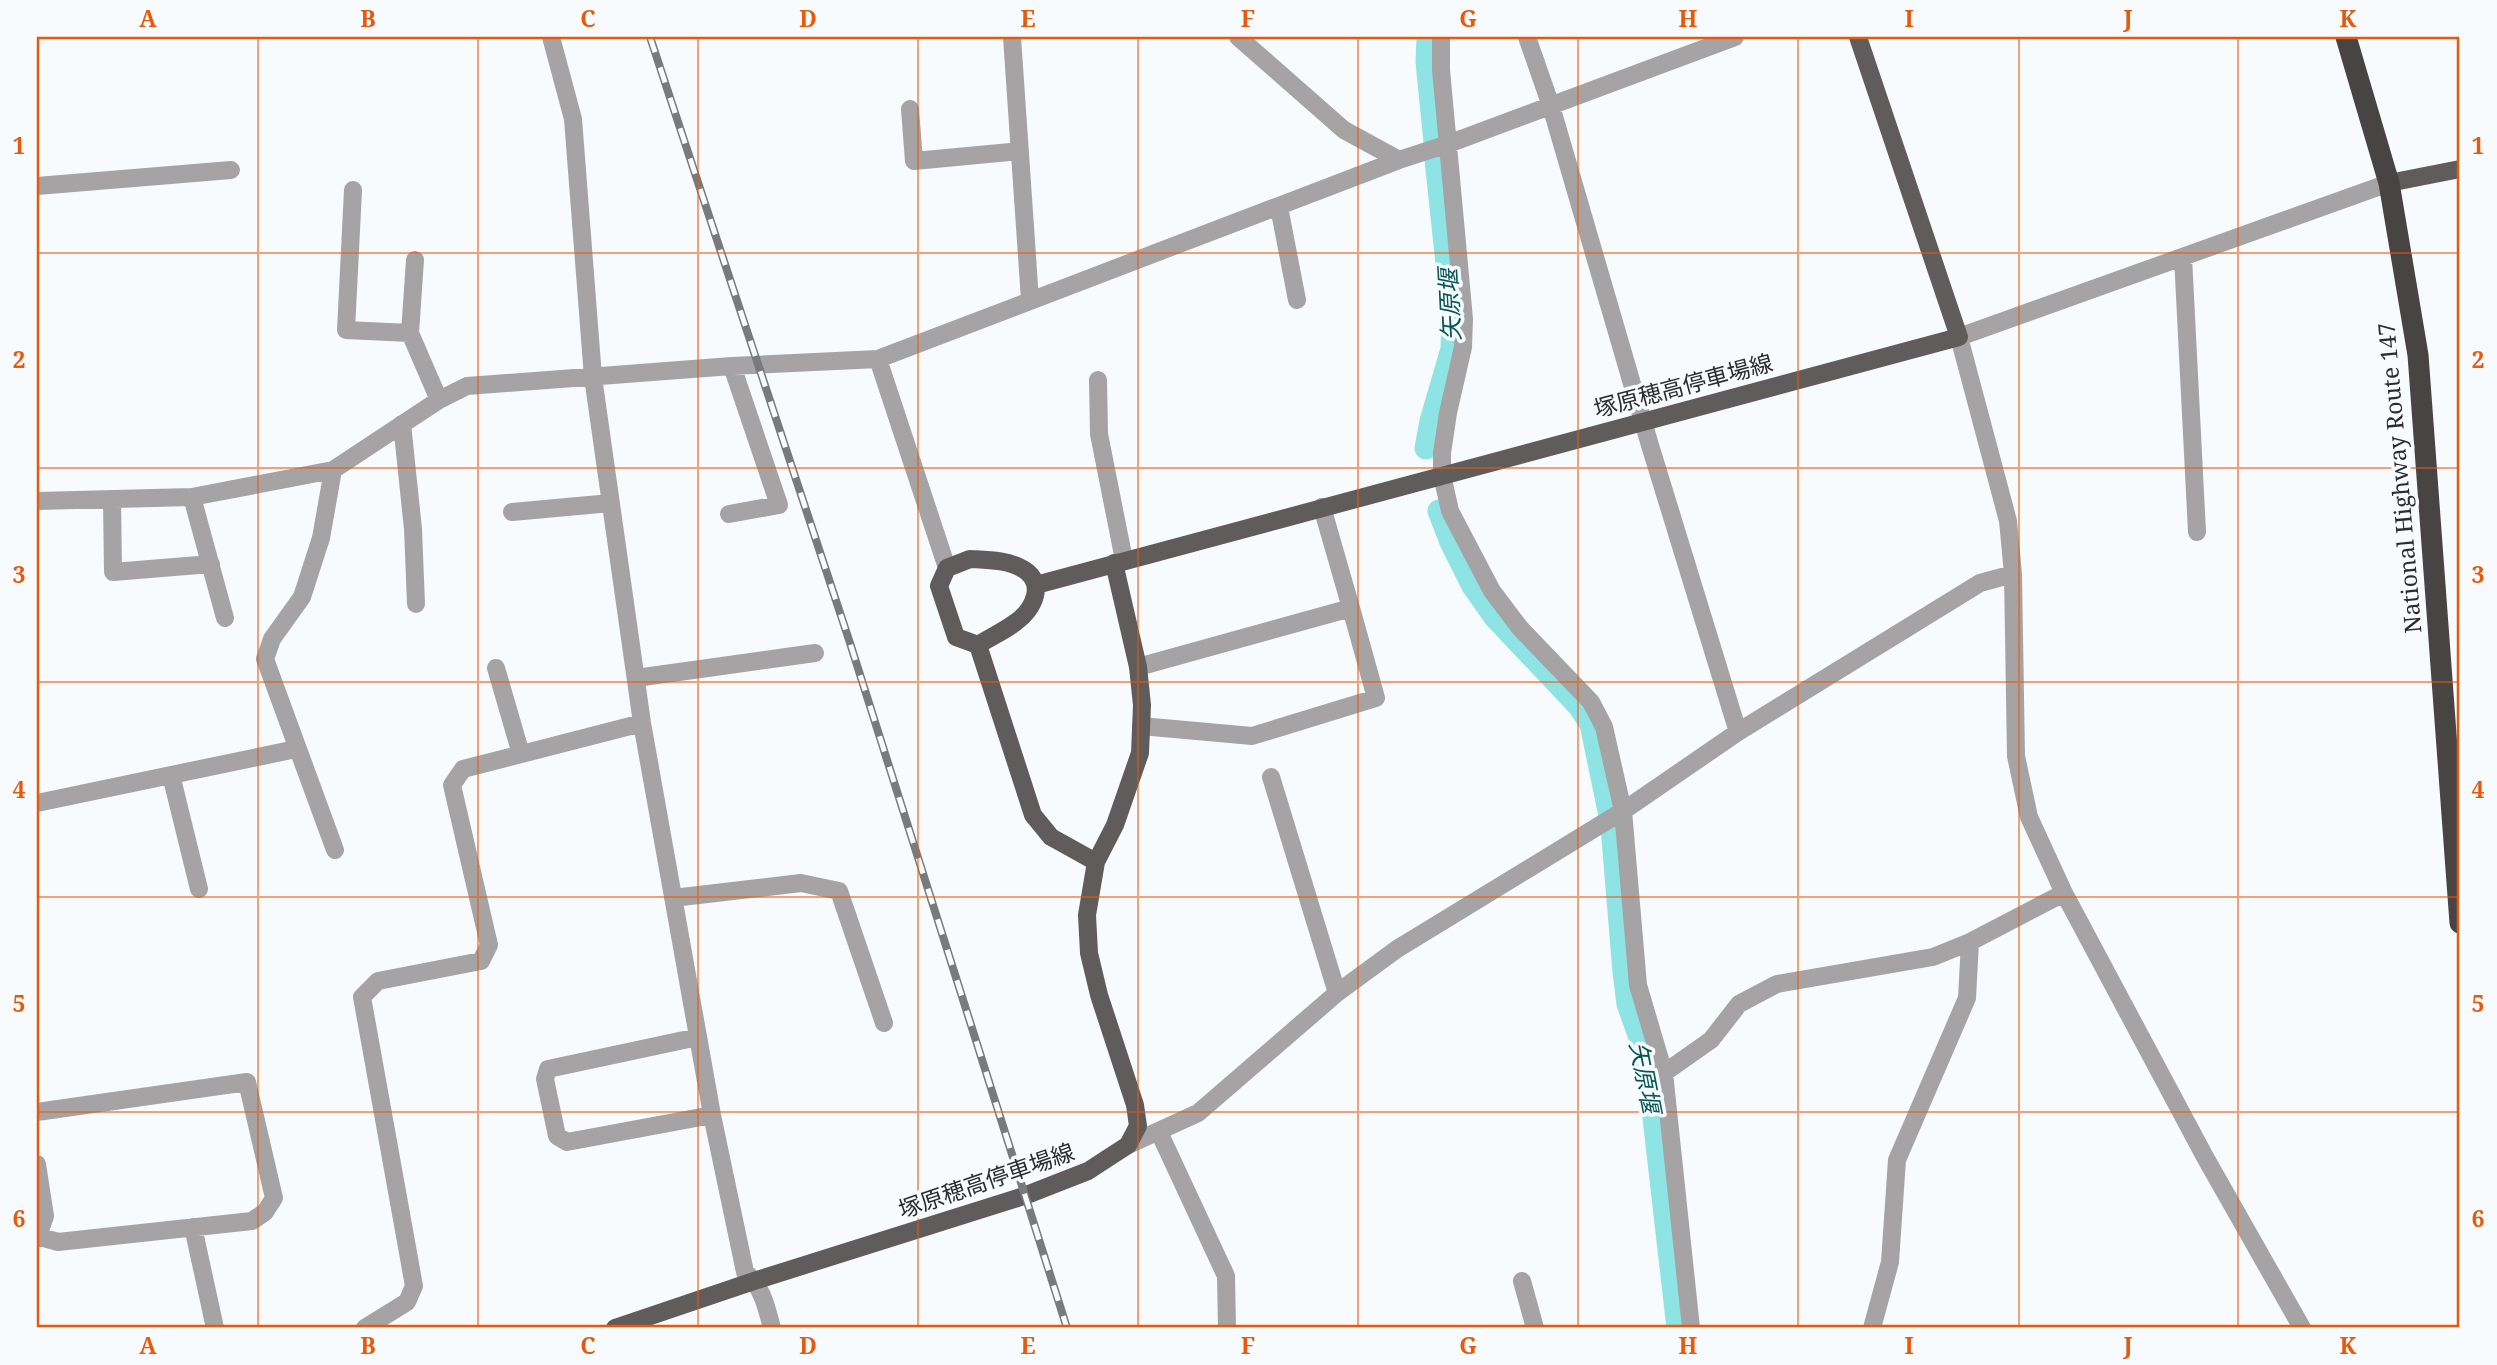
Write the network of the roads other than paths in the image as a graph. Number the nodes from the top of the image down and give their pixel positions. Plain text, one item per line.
1 (551, 37) edge
2 (1012, 37) edge
3 (1238, 37) edge
4 (1441, 37) edge
5 (1527, 37) edge
6 (1735, 37) edge
7 (1858, 37) edge
8 (2346, 37) edge
9 (1551, 106) junction
10 (910, 110) dead end
11 (1448, 144) junction
12 (1020, 151) junction
13 (1399, 160) junction
14 (2460, 169) edge
15 (231, 170) dead end
16 (2389, 183) junction
17 (37, 186) edge
18 (353, 190) dead end
19 (1279, 207) junction
20 (2183, 257) junction
21 (415, 260) dead end
22 (1030, 300) junction
23 (1297, 300) dead end
24 (410, 332) junction
25 (1959, 337) junction
26 (878, 359) junction
27 (733, 366) junction
28 (593, 377) junction
29 (1098, 380) dead end
30 (439, 400) junction
31 (1643, 421) junction
32 (402, 424) junction
33 (333, 470) junction
34 (1441, 475) junction
35 (192, 498) junction
36 (112, 499) junction
37 (37, 501) edge
38 (611, 503) junction
39 (1322, 507) junction
40 (512, 512) dead end
41 (729, 514) dead end
42 (2197, 532) dead end
43 (1119, 562) junction
44 (211, 564) junction
45 (947, 568) junction
46 (2013, 574) junction
47 (1036, 585) junction
48 (416, 604) dead end
49 (1351, 608) junction
50 (225, 618) dead end
51 (978, 645) junction
52 (815, 653) dead end
53 (1138, 667) junction
54 (496, 668) dead end
55 (636, 678) junction
56 (642, 723) junction
57 (1141, 726) junction
58 (1738, 732) junction
59 (296, 749) junction
60 (521, 754) junction
61 (170, 775) junction
62 (1271, 777) dead end
63 (37, 803) edge
64 (1623, 811) junction
65 (335, 850) dead end
66 (1096, 862) junction
67 (199, 889) dead end
68 (2064, 892) junction
69 (673, 898) junction
70 (2460, 923) edge
71 (1970, 943) junction
72 (1337, 993) junction
73 (884, 1023) dead end
74 (698, 1037) junction
75 (1664, 1073) junction
76 (37, 1112) edge
77 (712, 1115) junction
78 (1159, 1132) junction
79 (1128, 1145) junction
80 (37, 1164) edge
81 (193, 1227) junction
82 (37, 1237) edge
83 (754, 1281) junction
84 (1522, 1281) dead end
85 (215, 1328) edge
86 (365, 1328) edge
87 (615, 1328) edge
88 (772, 1328) edge
89 (1227, 1328) edge
90 (1535, 1328) edge
91 (1692, 1328) edge
92 (1872, 1328) edge
93 (2302, 1328) edge

1 - 28 street
2 - 12 street
3 - 13 street
4 - 11 street
5 - 9 street
6 - 9 street
7 - 25 main road
8 - 16 highway, National Highway Route 147
9 - 11 street
9 - 31 street
10 - 12 street
11 - 13 street
11 - 34 street
12 - 22 street
13 - 19 street
14 - 16 main road
15 - 17 street
16 - 20 street
16 - 70 highway, National Highway Route 147
18 - 24 street
19 - 22 street
19 - 23 street
20 - 25 street
20 - 42 street
21 - 24 street
22 - 26 street
24 - 30 street
25 - 31 main road, 塚原穂高停車場線
25 - 46 street
26 - 27 street
26 - 45 street
27 - 28 street
27 - 41 street
28 - 30 street
28 - 38 street
29 - 43 street
30 - 32 street
31 - 34 main road, 塚原穂高停車場線
31 - 58 street
32 - 33 street
32 - 48 street
33 - 35 street
33 - 59 street
34 - 39 main road, 塚原穂高停車場線
34 - 64 street
35 - 36 street
35 - 44 street
36 - 37 street
36 - 44 street
38 - 40 street
38 - 55 street
39 - 43 main road, 塚原穂高停車場線
39 - 49 street
43 - 47 main road, 塚原穂高停車場線
43 - 53 main road
44 - 50 street
45 - 47 main road
45 - 51 main road
46 - 58 street
46 - 68 street
47 - 51 main road
49 - 53 street
49 - 57 street
51 - 66 main road
52 - 55 street
53 - 57 main road
54 - 60 street
55 - 56 street
56 - 60 street
56 - 69 street
57 - 66 main road
58 - 64 street
59 - 61 street
59 - 65 street
60 - 86 street
61 - 63 street
61 - 67 street
62 - 72 street
64 - 72 street
64 - 75 street
66 - 79 main road
68 - 71 street
68 - 93 street
69 - 73 street
69 - 74 street
71 - 75 street
71 - 92 street
72 - 78 street
74 - 77 street
74 - 77 street
75 - 91 street
76 - 81 street
77 - 83 street
78 - 79 street
78 - 89 street
79 - 83 main road, 塚原穂高停車場線
80 - 82 street
81 - 82 street
81 - 85 street
83 - 87 main road, 塚原穂高停車場線
83 - 88 street
84 - 90 street

